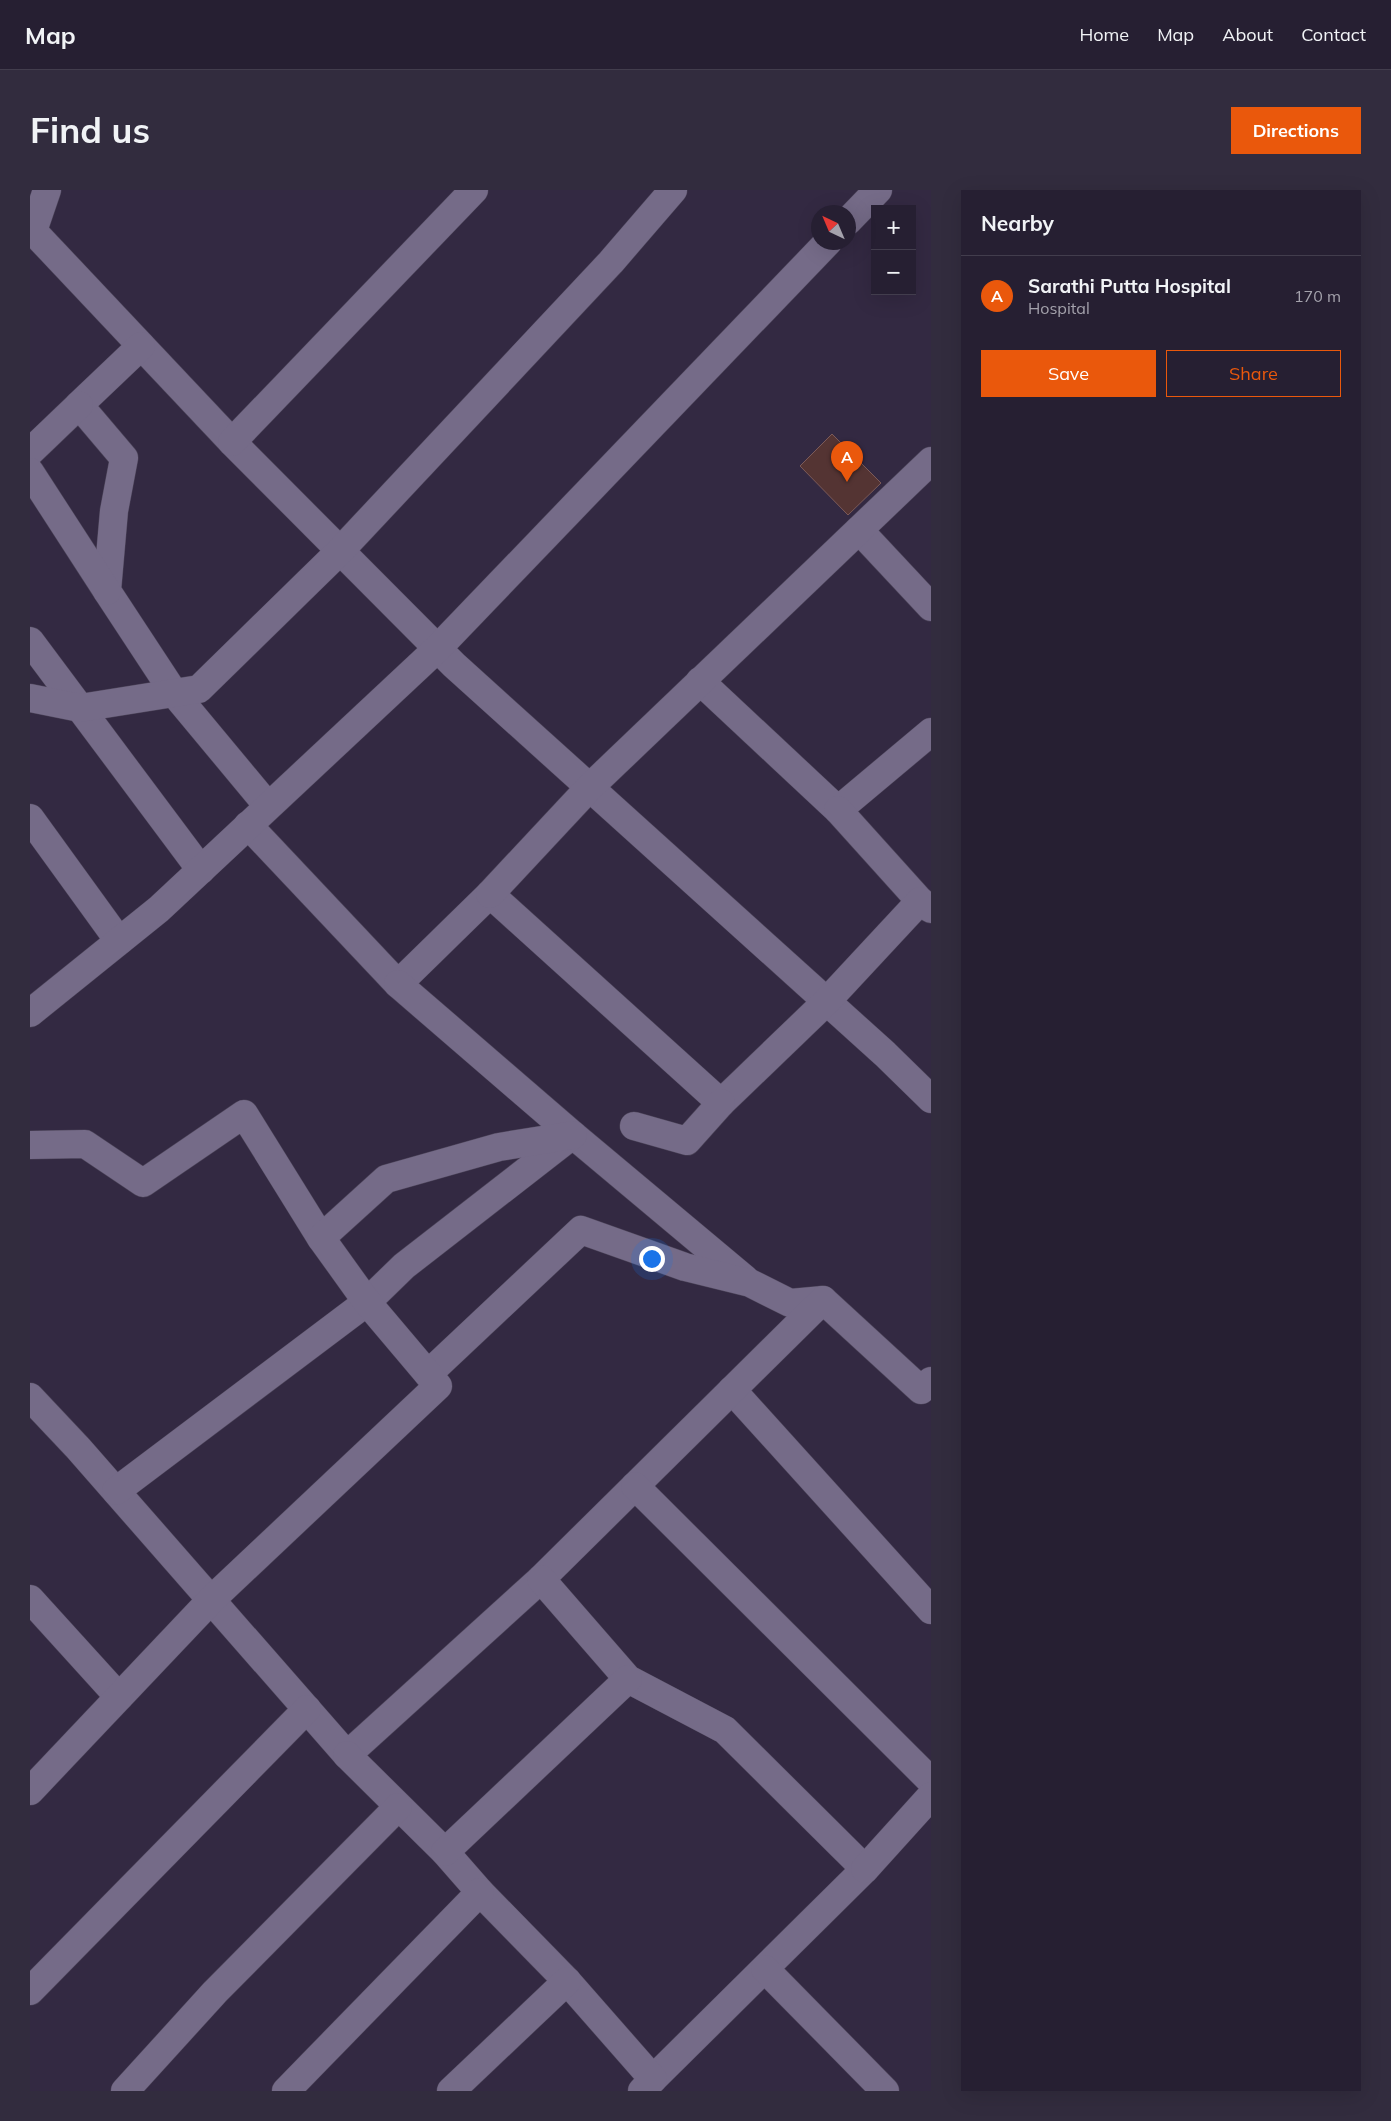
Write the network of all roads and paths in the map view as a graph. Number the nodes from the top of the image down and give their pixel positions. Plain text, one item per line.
1 (47, 190) edge
2 (474, 190) edge
3 (673, 190) edge
4 (878, 190) edge
5 (856, 213) edge
6 (820, 250) edge
7 (142, 346) junction
8 (78, 405) junction
9 (232, 442) junction
10 (30, 452) edge
11 (931, 461) edge
12 (30, 472) edge
13 (859, 530) junction
14 (340, 551) junction
15 (107, 592) junction
16 (931, 607) edge
17 (30, 641) edge
18 (438, 648) junction
19 (700, 681) junction
20 (174, 693) junction
21 (30, 698) edge
22 (80, 708) junction
23 (931, 732) edge
24 (589, 788) junction
25 (268, 806) junction
26 (838, 810) junction
27 (30, 818) edge
28 (248, 825) junction
29 (201, 870) junction
30 (490, 894) junction
31 (926, 905) edge
32 (119, 941) junction
33 (398, 984) junction
34 (826, 1001) junction
35 (33, 1003) edge
36 (931, 1099) edge
37 (721, 1103) junction
38 (634, 1126) dead end
39 (573, 1135) junction
40 (30, 1145) edge
41 (321, 1238) junction
42 (750, 1283) junction
43 (823, 1300) junction
44 (367, 1302) junction
45 (428, 1374) junction
46 (732, 1390) junction
47 (928, 1391) edge
48 (30, 1397) edge
49 (635, 1486) junction
50 (116, 1491) junction
51 (540, 1580) junction
52 (30, 1599) edge
53 (212, 1600) junction
54 (931, 1610) edge
55 (628, 1679) junction
56 (119, 1697) junction
57 (307, 1709) junction
58 (347, 1755) junction
59 (34, 1778) edge
60 (931, 1781) edge
61 (931, 1796) edge
62 (398, 1807) junction
63 (445, 1852) junction
64 (865, 1869) junction
65 (480, 1892) junction
66 (765, 1969) junction
67 (567, 1981) junction
68 (30, 1991) edge
69 (648, 2085) edge
70 (125, 2091) edge
71 (286, 2091) edge
72 (452, 2091) edge
73 (885, 2091) edge

1 - 7 street
2 - 9 street
3 - 14 street
4 - 5 street
6 - 18 street
7 - 8 street
7 - 9 street
8 - 10 street
8 - 15 street
9 - 14 street
11 - 13 street
12 - 15 street
13 - 16 street
13 - 19 street
14 - 18 street
14 - 20 street
15 - 20 street
17 - 22 street
18 - 24 street
18 - 25 street
19 - 24 street
19 - 26 street
20 - 22 street
20 - 25 street
21 - 22 street
22 - 29 street
23 - 26 street
24 - 30 street
24 - 34 street
25 - 28 street
26 - 31 street
27 - 32 street
28 - 29 street
28 - 33 street
29 - 32 street
30 - 33 street
30 - 37 street
31 - 34 street
32 - 35 street
33 - 39 street
34 - 36 street
34 - 37 street
37 - 38 street
39 - 41 street
39 - 42 street
39 - 44 street
40 - 41 street
41 - 44 street
42 - 43 street
42 - 45 street
43 - 46 street
43 - 47 street
44 - 45 street
44 - 50 street
45 - 53 street
46 - 49 street
46 - 54 street
48 - 50 street
49 - 51 street
49 - 60 street
50 - 53 street
51 - 55 street
51 - 58 street
52 - 56 street
53 - 56 street
53 - 57 street
55 - 63 street
55 - 64 street
56 - 59 street
57 - 58 street
57 - 68 street
58 - 62 street
61 - 64 street
62 - 63 street
62 - 70 street
63 - 65 street
64 - 66 street
65 - 67 street
65 - 71 street
66 - 69 street
66 - 73 street
67 - 69 street
67 - 72 street

